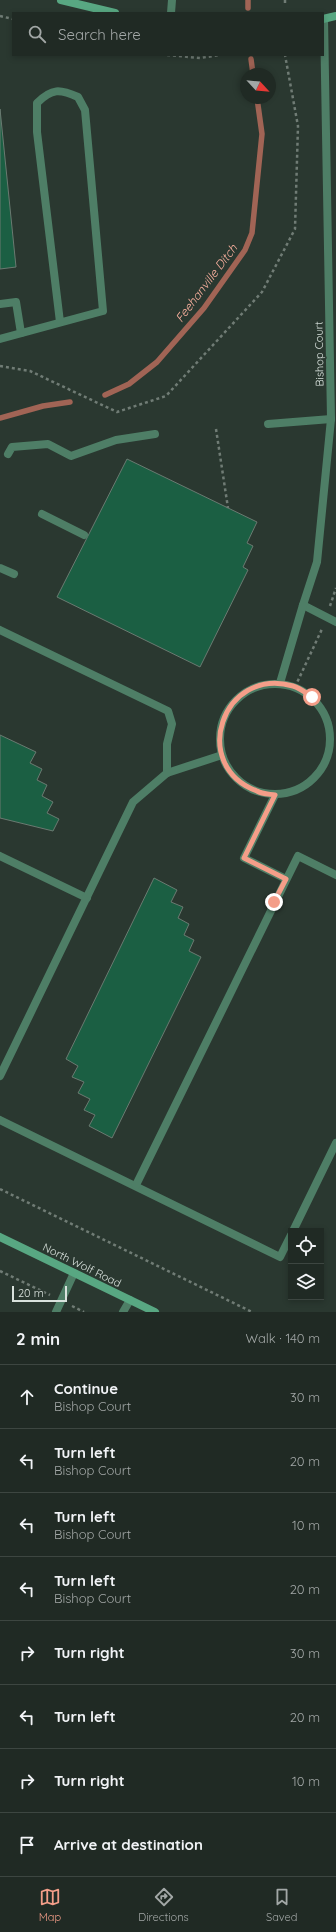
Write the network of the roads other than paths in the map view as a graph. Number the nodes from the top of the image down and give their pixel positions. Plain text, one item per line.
1 (62, 0) edge
2 (172, 0) edge
3 (111, 12) edge
4 (171, 12) edge
5 (336, 16) edge
6 (324, 19) edge
7 (0, 304) edge
8 (60, 322) junction
9 (21, 333) junction
10 (0, 339) edge
11 (333, 391) edge
12 (331, 419) junction
13 (268, 424) dead end
14 (155, 434) dead end
15 (8, 454) dead end
16 (42, 514) dead end
17 (84, 535) dead end
18 (0, 568) edge
19 (14, 574) dead end
20 (302, 605) junction
21 (336, 622) edge
22 (0, 630) edge
23 (280, 683) junction
24 (222, 755) junction
25 (167, 773) junction
26 (275, 795) junction
27 (0, 856) edge
28 (336, 875) edge
29 (286, 879) junction
30 (87, 898) junction
31 (0, 1076) edge
32 (0, 1120) edge
33 (336, 1143) edge
34 (136, 1185) junction
35 (294, 1228) edge
36 (0, 1237) edge
37 (288, 1241) edge
38 (74, 1273) junction
39 (130, 1300) junction
40 (56, 1312) edge
41 (123, 1312) edge
42 (155, 1312) edge

1 - 3 main road
2 - 4 street
5 - 6 main road
6 - 11 street, Bishop Court
7 - 9 street
8 - 8 street
8 - 9 street
9 - 10 street
11 - 12 street, Bishop Court
12 - 13 street
12 - 20 street, Bishop Court
14 - 15 street
16 - 17 street
18 - 19 street
20 - 21 street
20 - 23 street, Bishop Court
22 - 25 street
23 - 24 street
23 - 26 street
24 - 25 street
24 - 26 street
25 - 30 street
26 - 29 street
27 - 30 street
28 - 29 street
29 - 34 street
30 - 31 street
32 - 34 street
33 - 35 street
34 - 37 street
36 - 38 main road, North Wolf Road
38 - 39 main road, North Wolf Road
38 - 40 street
39 - 41 street
39 - 42 main road, North Wolf Road

